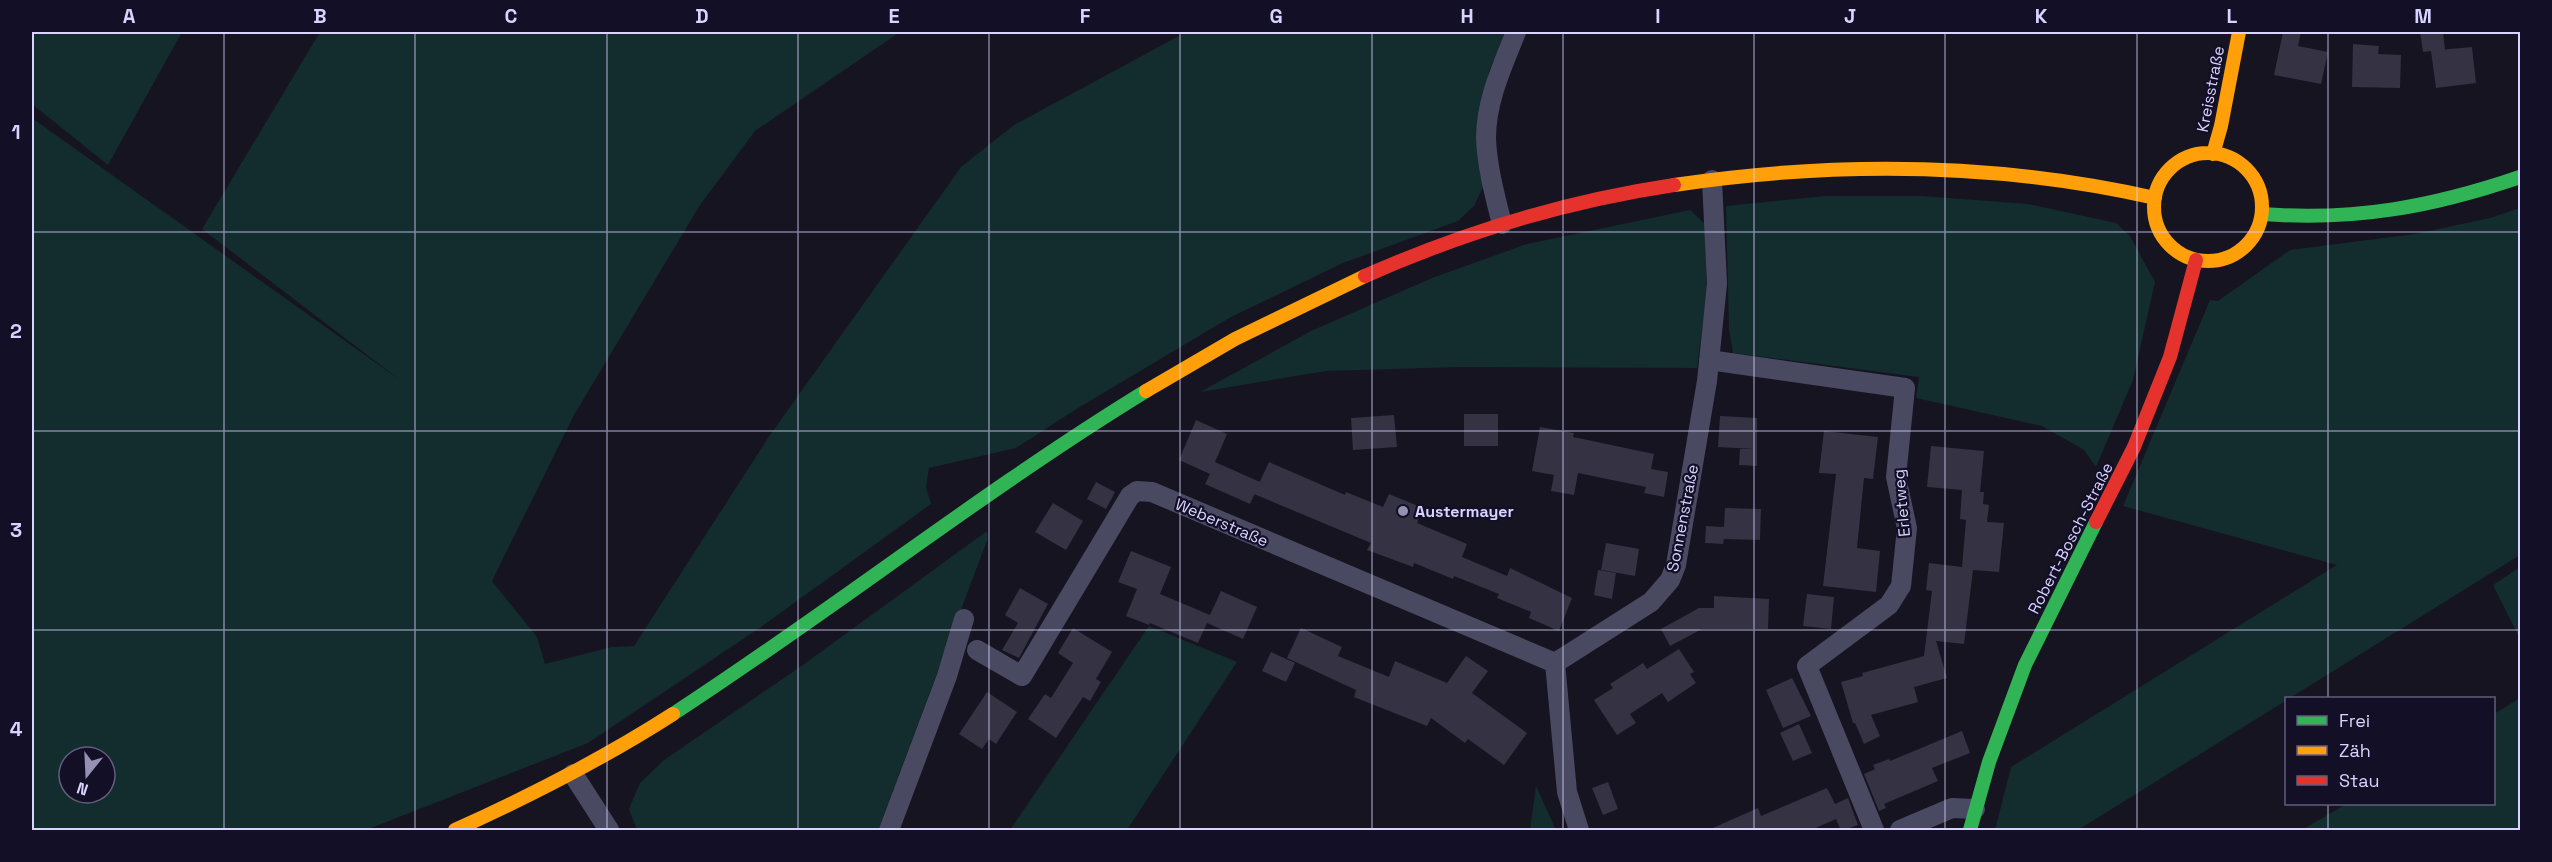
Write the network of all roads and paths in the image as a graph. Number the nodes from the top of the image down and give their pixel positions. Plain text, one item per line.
1 (1516, 32) edge
2 (2239, 32) edge
3 (2213, 154) junction
4 (2520, 177) edge
5 (1712, 180) junction
6 (2155, 198) junction
7 (2262, 214) junction
8 (1502, 224) junction
9 (2196, 260) junction
10 (1709, 360) junction
11 (964, 619) dead end
12 (977, 650) dead end
13 (1555, 663) junction
14 (573, 774) junction
15 (1975, 809) junction
16 (455, 831) edge
17 (609, 831) edge
18 (889, 831) edge
19 (1579, 831) edge
20 (1874, 831) edge
21 (1900, 831) edge
22 (1970, 831) edge

1 - 8 street
2 - 3 street, Kreisstraße
3 - 6 street
3 - 7 street
4 - 7 street
5 - 6 street
5 - 8 street
5 - 10 street, Sonnenstraße
6 - 9 street
7 - 9 street
8 - 14 street
9 - 15 street, Robert-Bosch-Straße
10 - 13 street, Sonnenstraße
10 - 20 street, Erletweg
11 - 18 street
12 - 13 street, Weberstraße
13 - 19 street
14 - 16 street
14 - 17 street
15 - 21 street
15 - 22 street, Robert-Bosch-Straße

